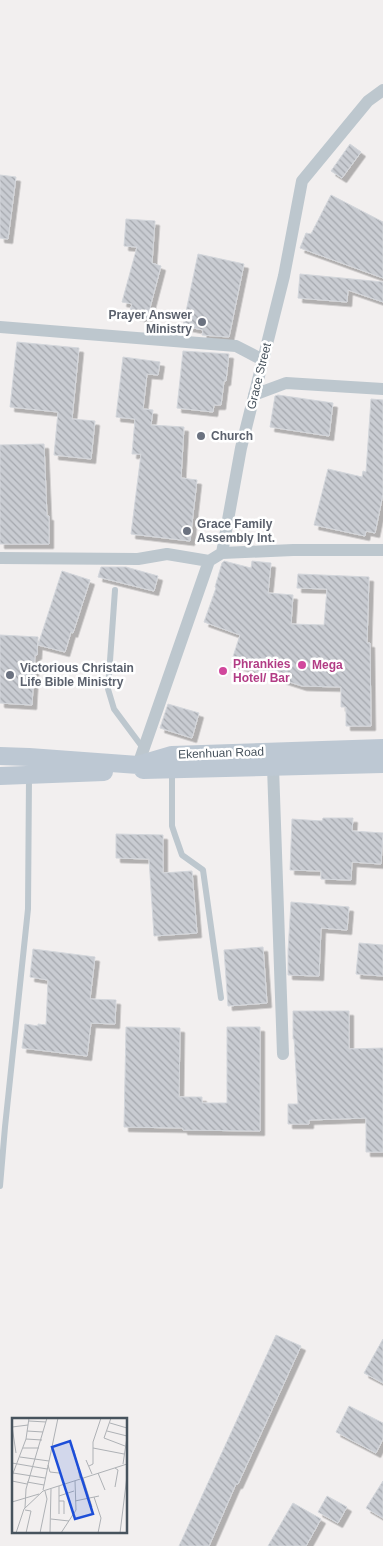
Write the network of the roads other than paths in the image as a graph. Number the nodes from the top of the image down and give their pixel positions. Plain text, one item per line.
1 (383, 90) edge
2 (0, 327) edge
3 (263, 360) junction
4 (383, 389) edge
5 (254, 395) junction
6 (383, 550) edge
7 (222, 553) junction
8 (0, 558) edge
9 (209, 561) junction
10 (115, 590) dead end
11 (383, 748) edge
12 (0, 756) edge
13 (140, 756) junction
14 (383, 764) edge
15 (273, 767) junction
16 (172, 769) junction
17 (0, 776) edge
18 (30, 776) junction
19 (221, 998) dead end
20 (283, 1054) dead end
21 (0, 1186) edge

1 - 3 street, Grace Street
2 - 3 street
3 - 5 street, Grace Street
4 - 5 street
5 - 7 street, Grace Street
6 - 7 street
7 - 9 street
8 - 9 street
9 - 13 street
10 - 13 lane
11 - 13 main road, Ekenhuan Road
12 - 13 main road, Ekenhuan Road
14 - 15 main road, Ekenhuan Road
15 - 16 main road, Ekenhuan Road
15 - 20 street
16 - 18 main road, Ekenhuan Road
16 - 19 lane
17 - 18 main road, Ekenhuan Road
18 - 21 lane

